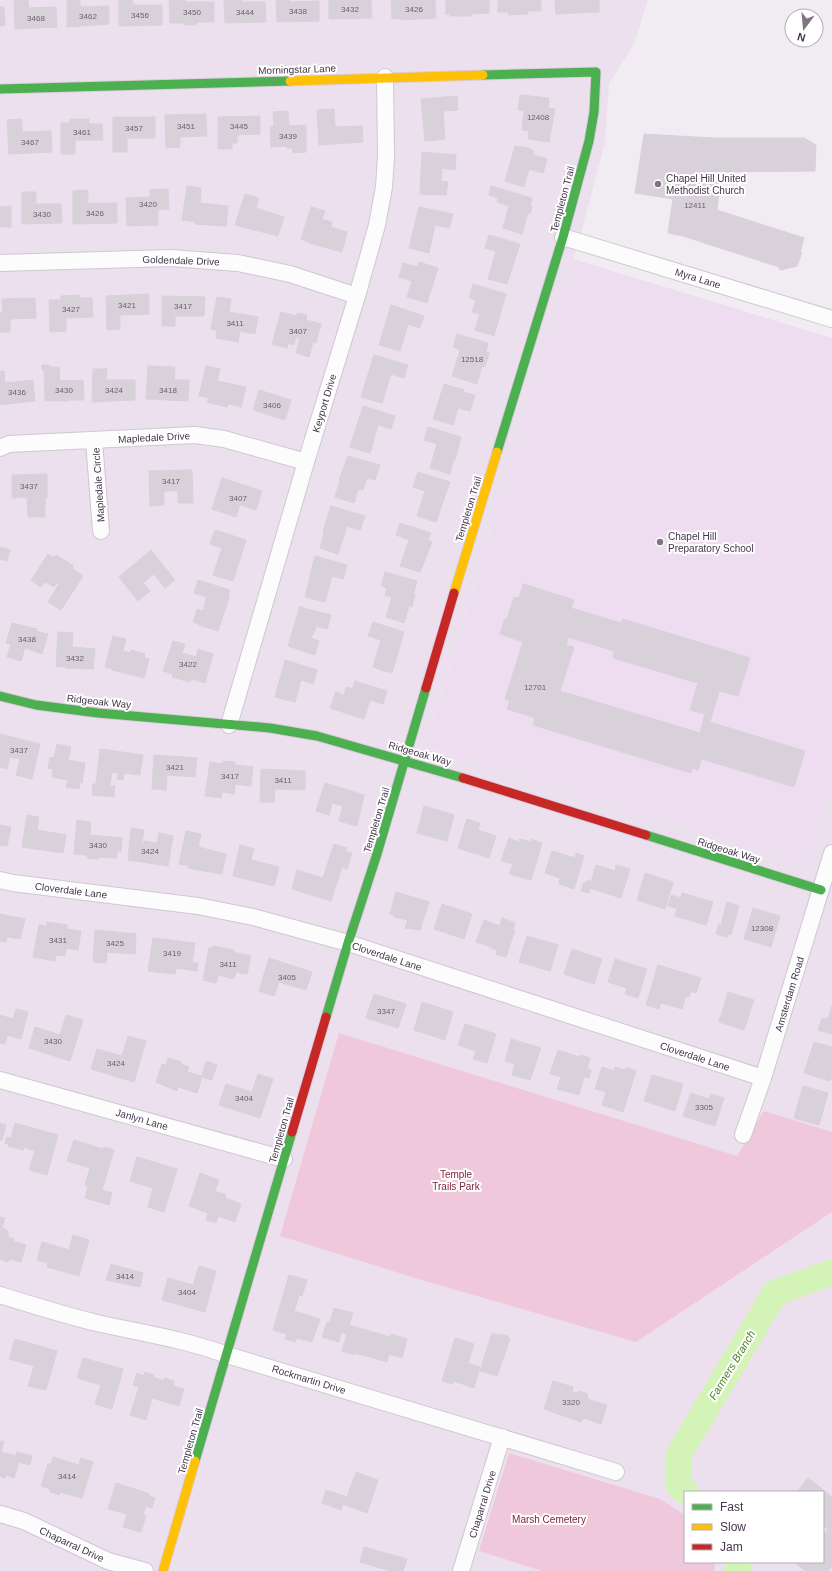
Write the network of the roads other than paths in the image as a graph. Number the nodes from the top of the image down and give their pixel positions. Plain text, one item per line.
1 (596, 72) joint
2 (385, 77) junction
3 (0, 89) edge
4 (563, 237) junction
5 (0, 262) edge
6 (357, 296) junction
7 (832, 319) edge
8 (94, 440) junction
9 (0, 448) edge
10 (306, 462) junction
11 (101, 531) dead end
12 (0, 696) edge
13 (230, 725) junction
14 (405, 760) junction
15 (832, 853) edge
16 (0, 880) edge
17 (821, 890) junction
18 (348, 943) junction
19 (763, 1078) junction
20 (0, 1080) edge
21 (743, 1135) dead end
22 (284, 1159) junction
23 (0, 1295) edge
24 (227, 1355) junction
25 (502, 1437) junction
26 (616, 1472) dead end
27 (0, 1514) edge
28 (145, 1571) edge
29 (163, 1571) edge
30 (461, 1571) edge

1 - 2 street, Morningstar Lane
1 - 4 street, Templeton Trail
2 - 3 street, Morningstar Lane
2 - 6 street, Keyport Drive
4 - 7 street, Myra Lane
4 - 14 street, Templeton Trail
5 - 6 street, Goldendale Drive
6 - 10 street, Keyport Drive
8 - 9 street, Mapledale Drive
8 - 10 street, Mapledale Drive
8 - 11 street, Mapledale Circle
10 - 13 street, Keyport Drive
12 - 13 street, Ridgeoak Way
13 - 14 street, Ridgeoak Way
14 - 17 street, Ridgeoak Way
14 - 18 street, Templeton Trail
15 - 17 street, Amsterdam Road
16 - 18 street, Cloverdale Lane
17 - 19 street, Amsterdam Road
18 - 19 street, Cloverdale Lane
18 - 22 street, Templeton Trail
19 - 21 street, Amsterdam Road
20 - 22 street, Janlyn Lane
22 - 24 street, Templeton Trail
23 - 24 street, Rockmartin Drive
24 - 25 street, Rockmartin Drive
24 - 29 street, Templeton Trail
25 - 26 street, Rockmartin Drive
25 - 30 street, Chaparral Drive
27 - 28 street, Chaparral Drive

